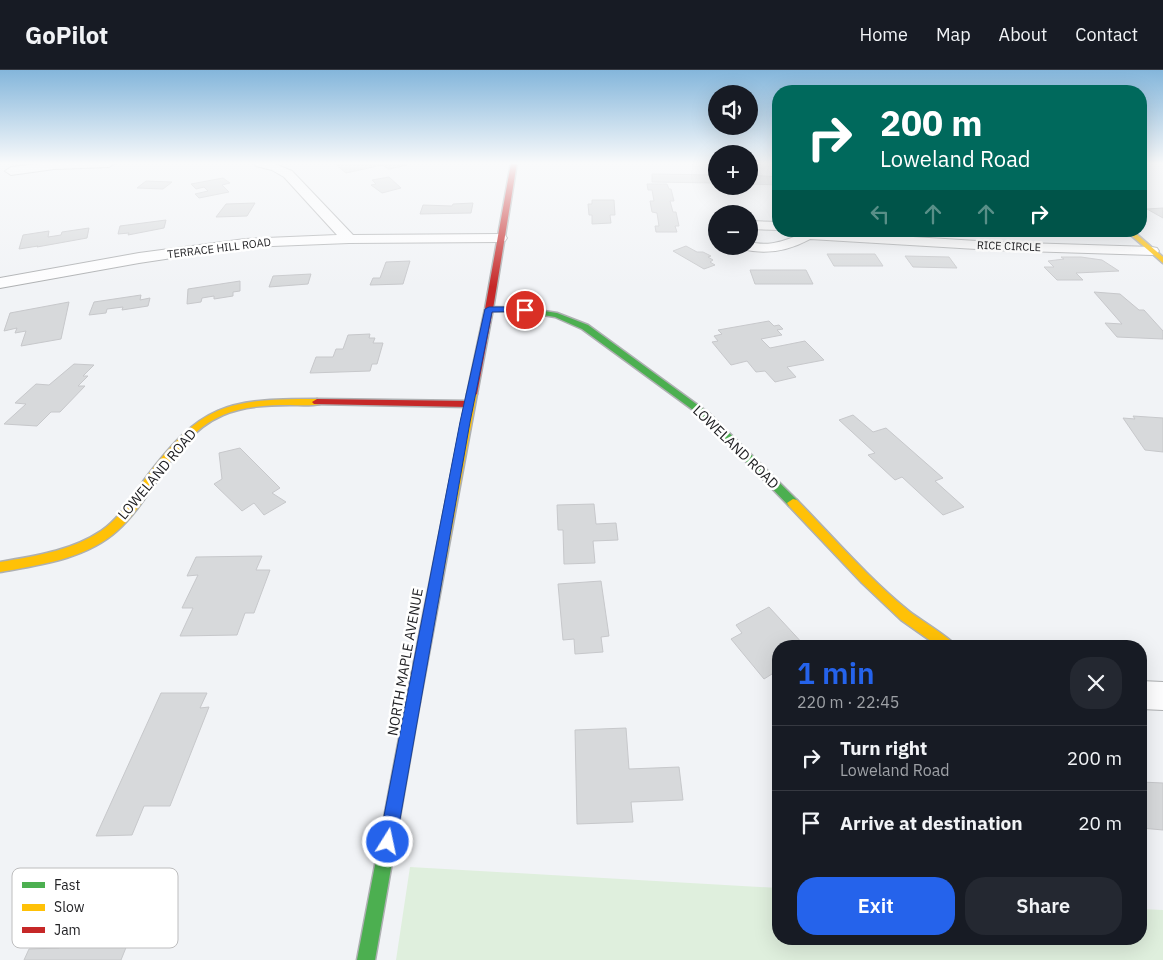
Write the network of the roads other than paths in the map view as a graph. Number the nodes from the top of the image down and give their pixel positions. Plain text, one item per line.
1 (317, 205) edge
2 (506, 205) edge
3 (758, 225) edge
4 (772, 226) edge
5 (798, 237) edge
6 (860, 237) edge
7 (1137, 237) edge
8 (500, 238) junction
9 (349, 239) junction
10 (758, 247) edge
11 (1157, 251) edge
12 (1163, 261) edge
13 (0, 283) edge
14 (489, 309) junction
15 (469, 404) junction
16 (0, 567) edge
17 (938, 640) edge
18 (1147, 695) edge
19 (1163, 696) edge
20 (366, 960) edge

1 - 9 street
2 - 8 street, NORTH MAPLE AVENUE
3 - 4 street
5 - 10 street, RICE CIRCLE
6 - 11 street, RICE CIRCLE
7 - 11 street
8 - 9 street, TERRACE HILL ROAD
8 - 14 street, NORTH MAPLE AVENUE
9 - 13 street, TERRACE HILL ROAD
11 - 12 street
14 - 15 street, NORTH MAPLE AVENUE
14 - 17 street, LOWELAND ROAD
15 - 16 street, LOWELAND ROAD
15 - 20 street, NORTH MAPLE AVENUE
18 - 19 street

